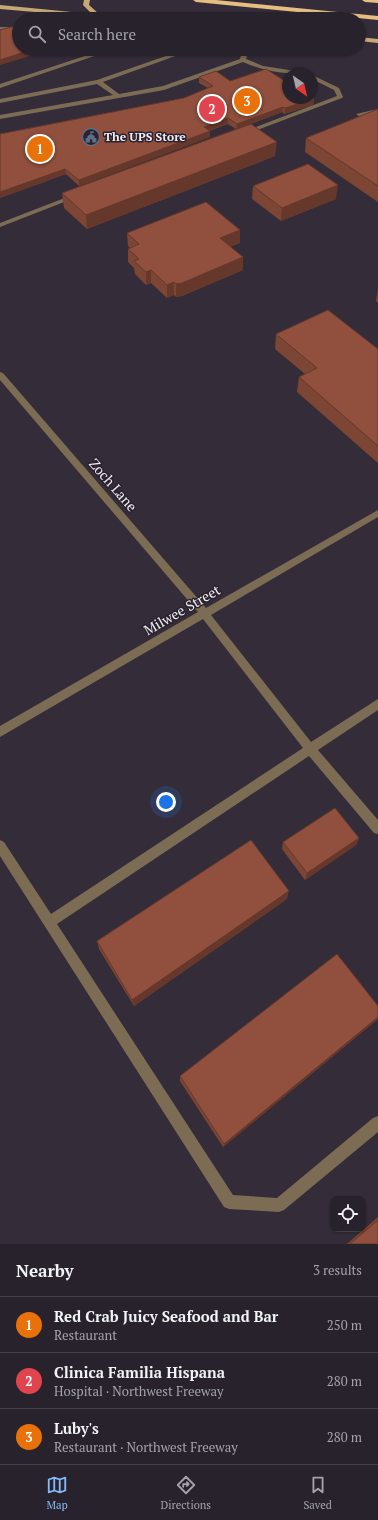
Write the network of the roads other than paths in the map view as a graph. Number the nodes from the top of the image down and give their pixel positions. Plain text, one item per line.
1 (87, 0) edge
2 (196, 0) edge
3 (365, 0) edge
4 (378, 1) edge
5 (0, 7) edge
6 (42, 12) edge
7 (94, 12) edge
8 (317, 12) edge
9 (366, 17) edge
10 (378, 18) edge
11 (0, 29) edge
12 (12, 29) edge
13 (366, 40) edge
14 (378, 41) edge
15 (91, 56) edge
16 (172, 56) edge
17 (244, 56) edge
18 (242, 60) junction
19 (282, 71) edge
20 (318, 80) edge
21 (98, 82) junction
22 (0, 86) edge
23 (118, 96) junction
24 (0, 101) edge
25 (378, 111) edge
26 (359, 114) dead end
27 (0, 117) edge
28 (236, 136) edge
29 (81, 194) edge
30 (0, 225) edge
31 (0, 375) edge
32 (377, 516) edge
33 (205, 614) junction
34 (378, 704) edge
35 (0, 732) edge
36 (310, 749) junction
37 (378, 829) edge
38 (0, 846) edge
39 (49, 922) junction
40 (378, 1123) edge

1 - 7 main road
2 - 8 highway
3 - 4 highway
5 - 6 main road
9 - 10 highway
11 - 12 street
13 - 14 main road
15 - 22 street
16 - 21 street
17 - 18 street
18 - 19 street
18 - 23 street
20 - 28 street
21 - 23 street
21 - 24 street
23 - 27 street
25 - 26 street
29 - 30 street
31 - 33 street, Zoch Lane
32 - 33 street, Milwee Street
33 - 35 street, Milwee Street
33 - 36 street, Zoch Lane
34 - 36 street
36 - 37 street, Zoch Lane
36 - 39 street
38 - 39 street
39 - 40 street

